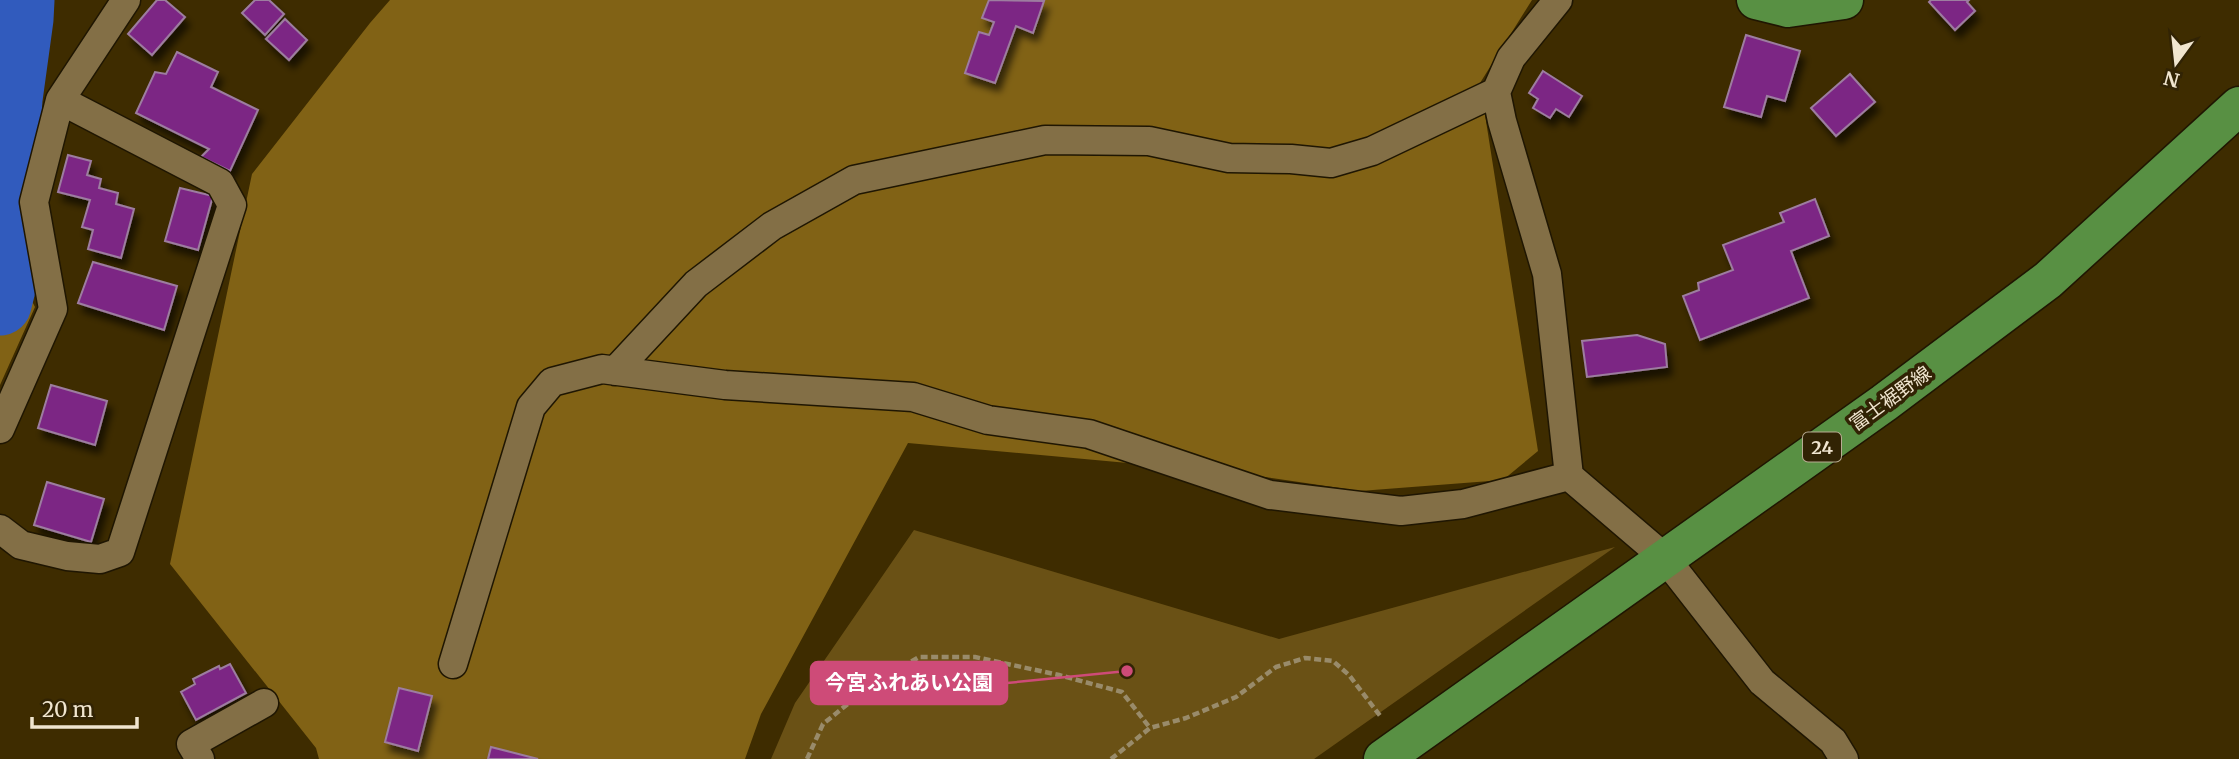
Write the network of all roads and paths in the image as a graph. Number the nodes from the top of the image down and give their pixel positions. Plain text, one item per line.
1 (126, 0) edge
2 (1558, 0) edge
3 (1756, 0) edge
4 (1844, 0) edge
5 (1496, 92) junction
6 (60, 100) junction
7 (2239, 106) edge
8 (615, 371) junction
9 (0, 429) edge
10 (1569, 475) junction
11 (0, 529) edge
12 (1665, 558) junction
13 (453, 664) dead end
14 (264, 703) dead end
15 (1150, 728) junction
16 (1393, 752) edge
17 (200, 759) edge
18 (807, 759) edge
19 (1111, 759) edge
20 (1844, 759) edge

1 - 6 street
2 - 5 street
3 - 4 main road
5 - 8 street
5 - 10 street
6 - 9 street
6 - 11 street
7 - 12 main road, 富士裾野線 / 24
8 - 10 street
8 - 13 street
10 - 12 street
12 - 16 main road, 富士裾野線 / 24
12 - 20 street
14 - 17 street
15 - 16 path
15 - 18 path
15 - 19 path

